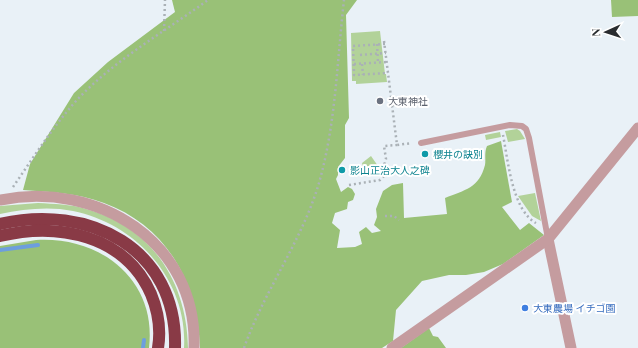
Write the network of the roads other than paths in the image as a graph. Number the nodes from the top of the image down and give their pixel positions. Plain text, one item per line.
1 (638, 128) edge
2 (418, 143) road end
3 (0, 200) edge
4 (0, 224) edge
5 (0, 236) edge
6 (548, 239) junction
7 (158, 348) edge
8 (175, 348) edge
9 (194, 348) edge
10 (392, 348) edge
11 (571, 348) edge

1 - 6 street
2 - 6 lane
3 - 9 street
4 - 8 highway
5 - 7 highway
6 - 10 street
6 - 11 street

